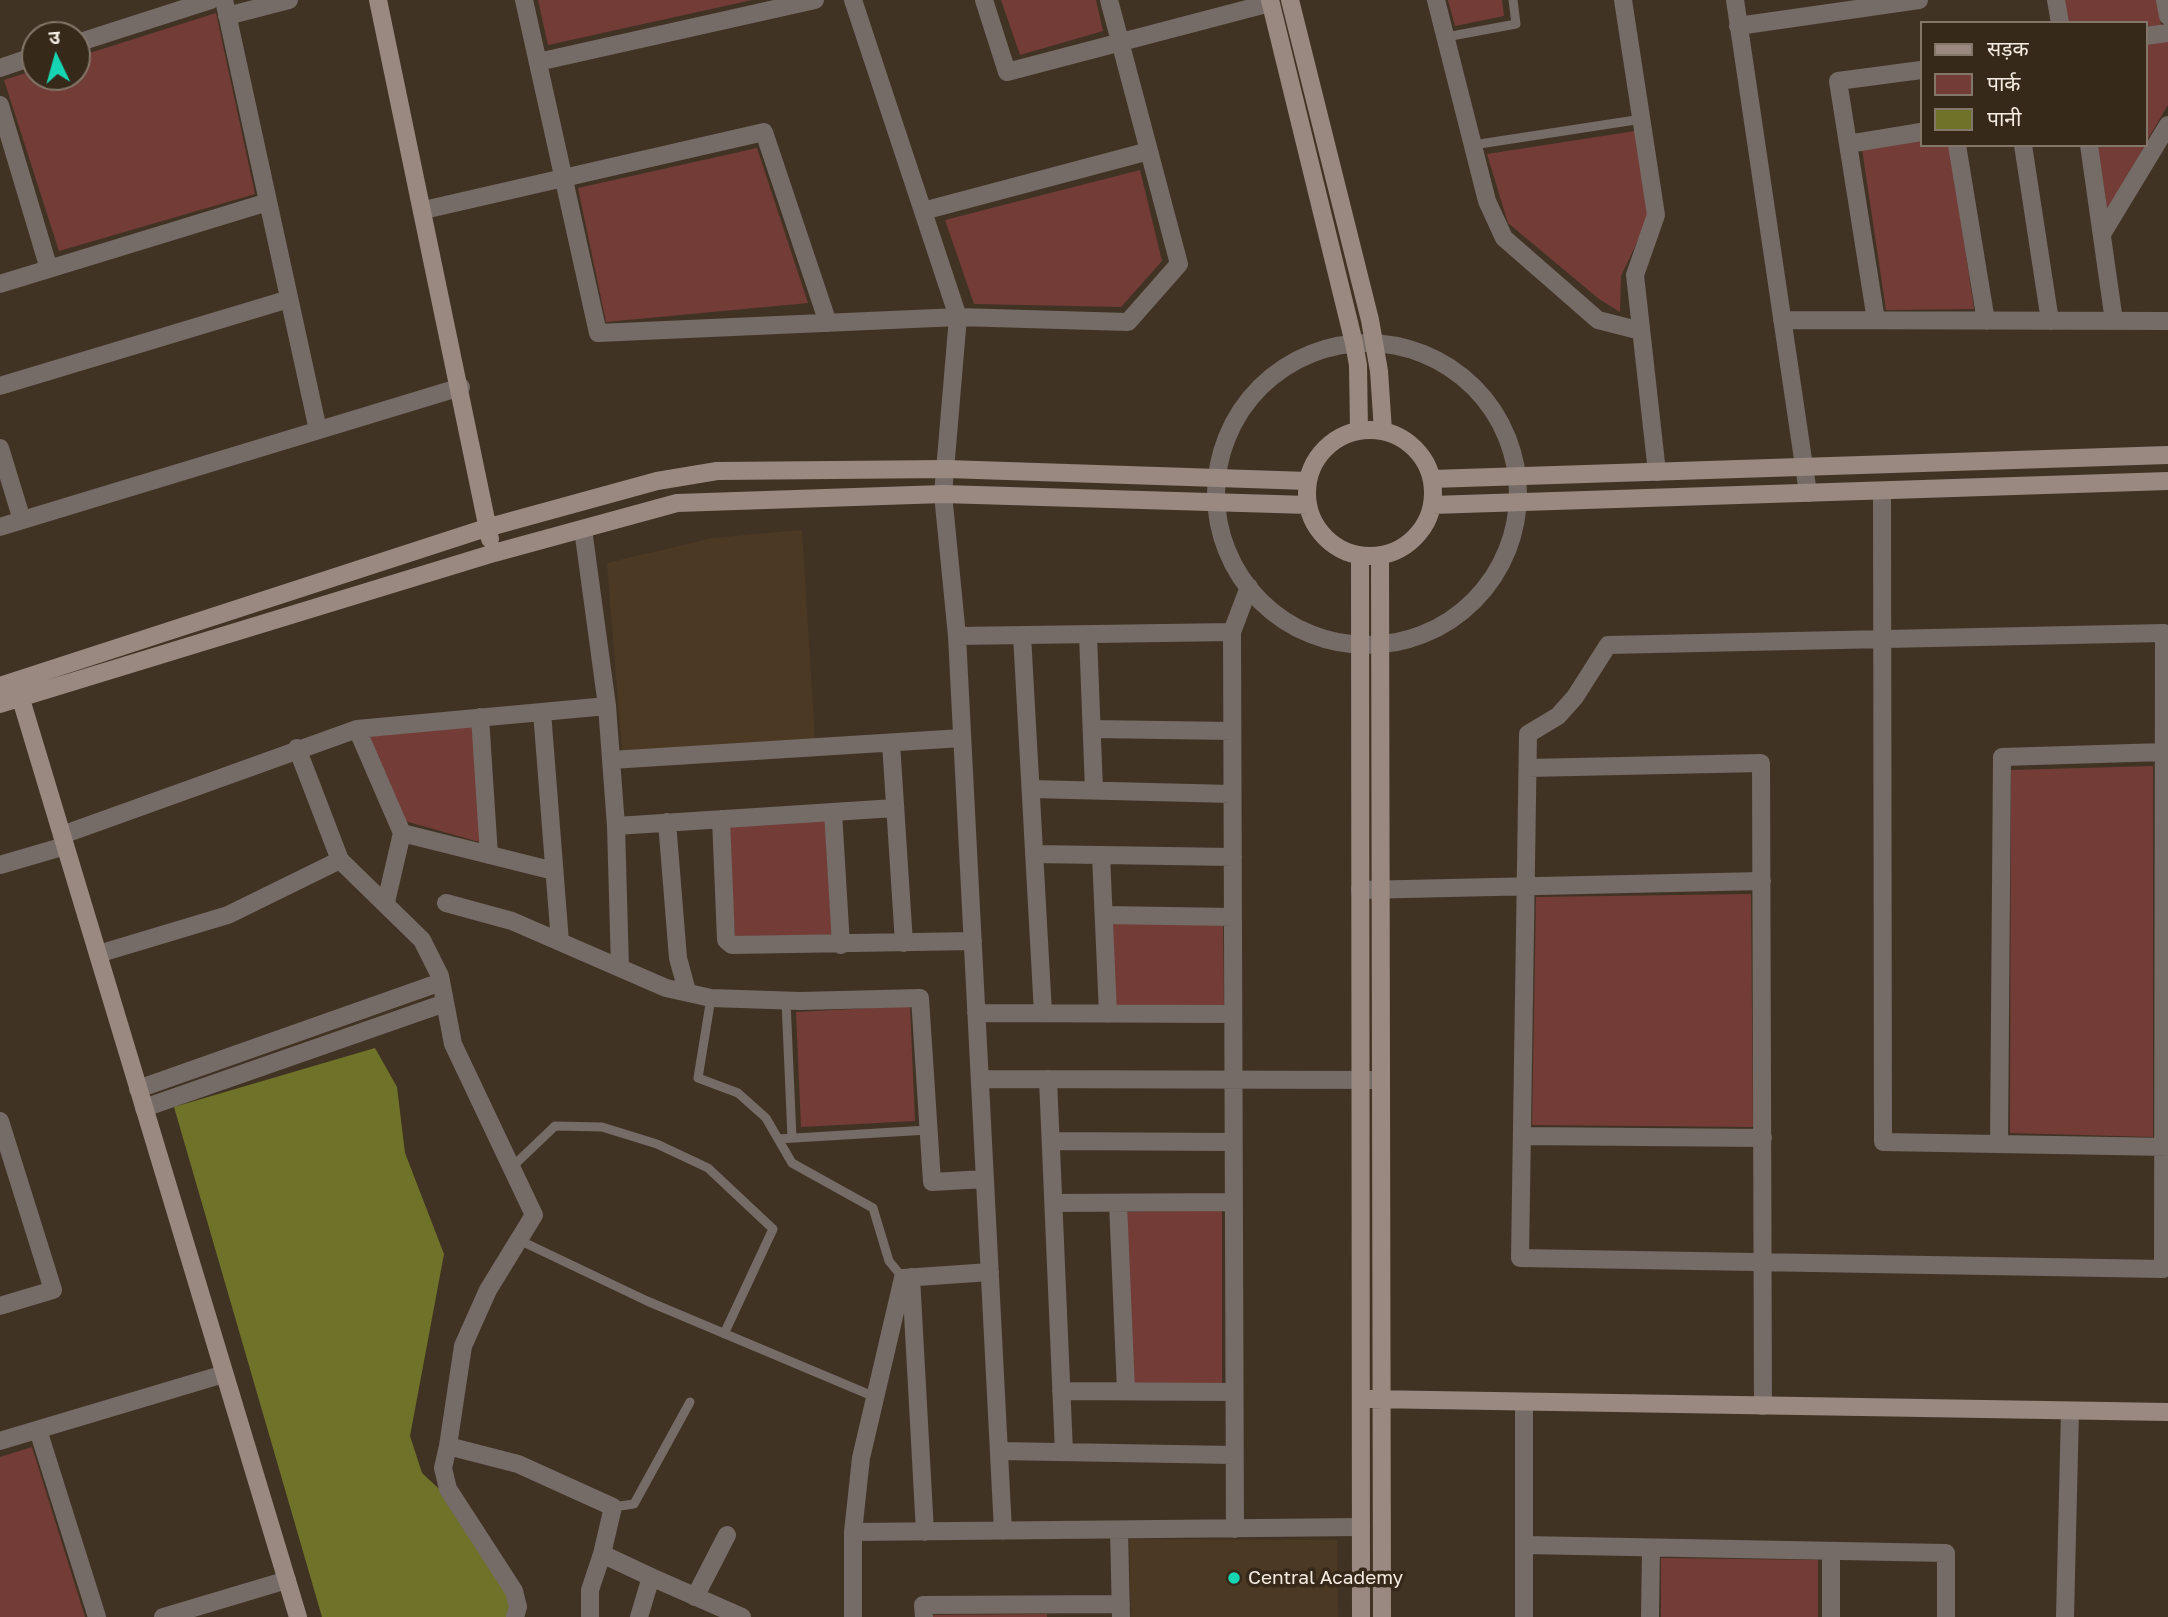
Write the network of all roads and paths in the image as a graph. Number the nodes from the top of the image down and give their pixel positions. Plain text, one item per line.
1 (211, 0) edge
2 (289, 0) edge
3 (378, 0) edge
4 (524, 0) edge
5 (815, 0) edge
6 (853, 0) edge
7 (984, 0) edge
8 (1109, 0) edge
9 (1290, 0) edge
10 (1436, 0) edge
11 (1513, 0) edge
12 (1623, 0) edge
13 (1735, 0) edge
14 (1919, 0) edge
15 (2056, 0) edge
16 (2165, 0) edge
17 (1270, 1) edge
18 (1829, 6) edge
19 (225, 8) edge
20 (2168, 16) edge
21 (2060, 21) edge
22 (1738, 26) junction
23 (2168, 33) edge
24 (2147, 36) edge
25 (1446, 37) junction
26 (91, 39) edge
27 (1121, 42) junction
28 (21, 61) edge
29 (538, 62) junction
30 (0, 68) edge
31 (1920, 70) edge
32 (0, 105) edge
33 (1642, 119) junction
34 (2168, 125) edge
35 (1920, 132) edge
36 (1848, 144) junction
37 (1473, 145) junction
38 (1957, 147) edge
39 (2023, 147) edge
40 (2089, 147) edge
41 (1149, 151) junction
42 (564, 178) junction
43 (268, 202) junction
44 (424, 210) junction
45 (923, 211) junction
46 (2102, 234) junction
47 (50, 269) junction
48 (0, 284) edge
49 (289, 299) junction
50 (958, 317) junction
51 (1782, 320) junction
52 (1876, 320) junction
53 (1986, 321) junction
54 (2050, 321) junction
55 (2114, 321) junction
56 (2168, 321) edge
57 (828, 323) junction
58 (1642, 331) junction
59 (1374, 343) junction
60 (1354, 344) junction
61 (0, 386) edge
62 (461, 387) junction
63 (318, 430) junction
64 (1359, 431) junction
65 (1383, 431) junction
66 (0, 448) edge
67 (2168, 456) edge
68 (1804, 467) junction
69 (947, 469) junction
70 (1657, 472) junction
71 (1518, 476) junction
72 (1432, 479) junction
73 (1215, 480) junction
74 (1308, 481) junction
75 (2168, 481) edge
76 (1882, 491) junction
77 (1808, 493) junction
78 (943, 494) junction
79 (1211, 503) junction
80 (1519, 503) junction
81 (1308, 505) junction
82 (1432, 505) junction
83 (22, 520) junction
84 (0, 527) edge
85 (486, 528) junction
86 (583, 529) junction
87 (495, 553) junction
88 (1360, 556) junction
89 (1380, 556) junction
90 (1249, 587) junction
91 (1232, 632) junction
92 (1022, 635) junction
93 (1088, 635) junction
94 (957, 636) junction
95 (1882, 639) junction
96 (1360, 646) junction
97 (1380, 646) junction
98 (13, 688) edge
99 (0, 704) edge
100 (607, 706) junction
101 (542, 712) junction
102 (480, 718) junction
103 (357, 729) junction
104 (1092, 729) junction
105 (1232, 731) junction
106 (962, 738) junction
107 (891, 743) junction
108 (297, 748) junction
109 (2164, 752) junction
110 (611, 760) junction
111 (1528, 768) junction
112 (1031, 789) junction
113 (1094, 790) junction
114 (1232, 794) junction
115 (895, 808) junction
116 (833, 812) junction
117 (721, 819) junction
118 (667, 822) junction
119 (616, 826) junction
120 (402, 833) junction
121 (63, 840) junction
122 (1034, 854) junction
123 (489, 855) junction
124 (1101, 855) junction
125 (1233, 857) junction
126 (340, 860) junction
127 (0, 865) edge
128 (554, 871) junction
129 (1762, 881) junction
130 (1526, 886) junction
131 (1360, 890) junction
132 (1380, 890) junction
133 (386, 902) junction
134 (446, 903) dead end
135 (1104, 915) junction
136 (1233, 917) junction
137 (973, 941) junction
138 (560, 942) junction
139 (904, 943) junction
140 (841, 945) junction
141 (98, 954) junction
142 (620, 968) junction
143 (441, 982) junction
144 (687, 991) junction
145 (711, 998) junction
146 (786, 1001) junction
147 (445, 1003) junction
148 (976, 1013) junction
149 (1044, 1013) junction
150 (1108, 1014) junction
151 (1233, 1014) junction
152 (980, 1079) junction
153 (1048, 1079) junction
154 (1233, 1080) junction
155 (1360, 1080) junction
156 (1380, 1080) junction
157 (138, 1089) junction
158 (144, 1108) junction
159 (0, 1121) edge
160 (928, 1130) junction
161 (1522, 1136) junction
162 (792, 1138) junction
163 (1763, 1138) junction
164 (778, 1139) junction
165 (1051, 1141) junction
166 (1233, 1142) junction
167 (1999, 1144) junction
168 (2166, 1147) edge
169 (511, 1168) junction
170 (985, 1179) junction
171 (1234, 1202) junction
172 (1054, 1203) junction
173 (1118, 1203) junction
174 (519, 1240) junction
175 (1763, 1262) junction
176 (990, 1272) junction
177 (907, 1278) junction
178 (0, 1306) edge
179 (723, 1334) junction
180 (224, 1374) junction
181 (1062, 1391) junction
182 (1126, 1391) junction
183 (1234, 1392) junction
184 (875, 1397) junction
185 (1361, 1399) junction
186 (1381, 1400) junction
187 (690, 1402) dead end
188 (1524, 1402) junction
189 (1763, 1406) junction
190 (2070, 1411) junction
191 (2168, 1412) edge
192 (38, 1430) junction
193 (0, 1441) edge
194 (448, 1446) junction
195 (999, 1451) junction
196 (1064, 1452) junction
197 (1234, 1455) junction
198 (613, 1507) junction
199 (1361, 1527) junction
200 (1235, 1529) junction
201 (1119, 1530) junction
202 (1003, 1531) junction
203 (853, 1532) junction
204 (925, 1532) junction
205 (727, 1535) dead end
206 (1524, 1545) junction
207 (1651, 1548) junction
208 (1832, 1551) junction
209 (602, 1554) junction
210 (651, 1577) junction
211 (287, 1580) junction
212 (698, 1605) edge
213 (1121, 1610) edge
214 (1053, 1611) edge
215 (97, 1617) edge
216 (163, 1617) edge
217 (298, 1617) edge
218 (515, 1617) edge
219 (590, 1617) edge
220 (639, 1617) edge
221 (742, 1617) edge
222 (853, 1617) edge
223 (923, 1617) edge
224 (1361, 1617) edge
225 (1382, 1617) edge
226 (1524, 1617) edge
227 (1650, 1617) edge
228 (1831, 1617) edge
229 (1946, 1617) edge
230 (2065, 1617) edge

1 - 26 street
2 - 19 street
3 - 44 street
4 - 29 street
5 - 29 street
6 - 45 street
7 - 27 street
8 - 27 street
9 - 59 street
10 - 25 street
11 - 25 lane
12 - 33 street
13 - 22 street
14 - 18 street
15 - 21 street
16 - 20 street
17 - 27 street
17 - 60 street
18 - 22 street
19 - 43 street
22 - 51 street
23 - 24 street
25 - 37 street
27 - 41 street
28 - 30 street
29 - 42 street
31 - 36 street
32 - 47 street
33 - 37 lane
33 - 58 street
34 - 46 street
35 - 36 street
36 - 52 street
37 - 58 street
38 - 53 street
39 - 54 street
40 - 46 street
41 - 45 street
41 - 50 street
42 - 44 street
42 - 57 street
42 - 57 street
43 - 47 street
43 - 49 street
44 - 62 street
45 - 50 street
46 - 55 street
47 - 48 street
49 - 61 street
49 - 63 street
50 - 57 street
50 - 69 street
51 - 52 street
51 - 68 street
52 - 53 street
53 - 54 street
54 - 55 street
55 - 56 street
58 - 70 street
59 - 60 street
59 - 65 street
59 - 71 street
60 - 64 street
60 - 73 street
62 - 63 street
62 - 85 street
63 - 83 street
64 - 65 street
64 - 74 street
65 - 72 street
66 - 83 street
67 - 68 street
68 - 70 street
68 - 77 street
69 - 73 street
69 - 78 street
69 - 85 street
70 - 71 street
71 - 72 street
71 - 80 street
72 - 82 street
73 - 74 street
73 - 79 street
74 - 81 street
75 - 76 street
76 - 77 street
76 - 95 street
77 - 80 street
78 - 79 street
78 - 86 street
78 - 94 street
79 - 81 street
79 - 90 street
80 - 82 street
80 - 97 street
81 - 88 street
82 - 89 street
83 - 84 street
85 - 87 street
85 - 98 street
86 - 87 street
86 - 100 street
87 - 98 street
88 - 89 street
88 - 96 street
89 - 97 street
90 - 91 street
90 - 96 street
91 - 93 street
91 - 105 street
92 - 93 street
92 - 94 street
92 - 112 street
93 - 104 street
94 - 106 street
95 - 109 street
95 - 111 street
95 - 167 street
96 - 97 street
96 - 131 street
97 - 132 street
98 - 99 street
98 - 121 street
100 - 101 street
100 - 110 street
101 - 102 street
101 - 128 street
102 - 103 street
102 - 123 street
103 - 108 street
103 - 120 street
104 - 105 street
104 - 113 street
105 - 114 street
106 - 107 street
106 - 137 street
107 - 110 street
107 - 115 street
108 - 121 street
108 - 126 street
109 - 167 street
109 - 168 street
110 - 119 street
111 - 129 street
111 - 130 street
112 - 113 street
112 - 122 street
113 - 114 street
114 - 125 street
115 - 116 street
115 - 139 street
116 - 117 street
116 - 140 street
117 - 118 street
117 - 140 street
118 - 119 street
118 - 144 street
119 - 142 street
120 - 123 street
120 - 133 street
121 - 127 street
121 - 141 street
122 - 124 street
122 - 149 street
123 - 128 street
124 - 125 street
124 - 135 street
125 - 136 street
126 - 133 street
126 - 141 street
128 - 138 street
129 - 130 street
129 - 163 street
130 - 132 street
130 - 161 street
131 - 132 street
131 - 155 street
132 - 156 street
133 - 143 street
134 - 138 street
135 - 136 street
135 - 150 street
136 - 151 street
137 - 139 street
137 - 148 street
138 - 142 street
139 - 140 street
141 - 157 street
142 - 144 street
143 - 147 street
143 - 157 street
144 - 145 street
145 - 146 street
145 - 164 lane
146 - 160 street
146 - 162 lane
147 - 158 street
147 - 169 street
148 - 149 street
148 - 152 street
149 - 150 street
150 - 151 street
151 - 154 street
152 - 153 street
152 - 170 street
153 - 154 street
153 - 165 street
154 - 155 street
154 - 166 street
155 - 156 street
155 - 185 street
156 - 186 street
157 - 158 street
158 - 180 street
159 - 178 street
160 - 162 lane
160 - 170 street
161 - 163 street
161 - 175 street
162 - 164 lane
163 - 175 street
164 - 177 lane
165 - 166 street
165 - 172 street
166 - 171 street
167 - 168 street
168 - 175 street
169 - 174 street
169 - 179 lane
170 - 176 street
171 - 173 street
171 - 183 street
172 - 173 street
172 - 181 street
173 - 182 street
174 - 179 lane
174 - 194 street
175 - 189 street
176 - 177 street
176 - 195 street
177 - 184 street
177 - 204 street
179 - 184 lane
180 - 192 street
180 - 211 street
181 - 182 street
181 - 196 street
182 - 183 street
183 - 197 street
184 - 203 street
185 - 186 street
185 - 199 street
186 - 188 street
186 - 225 street
187 - 198 lane
188 - 189 street
188 - 206 street
189 - 190 street
190 - 191 street
190 - 230 street
192 - 193 street
192 - 215 street
194 - 198 street
194 - 218 street
195 - 196 street
195 - 202 street
196 - 197 street
197 - 200 street
198 - 209 street
199 - 200 street
199 - 224 street
200 - 201 street
201 - 202 street
201 - 213 street
202 - 204 street
203 - 204 street
203 - 222 street
205 - 212 street
206 - 207 street
206 - 226 street
207 - 208 street
207 - 227 street
208 - 228 street
208 - 229 street
209 - 210 street
209 - 219 street
210 - 212 street
210 - 220 street
211 - 216 street
211 - 217 street
212 - 221 street
213 - 214 street
214 - 223 street

